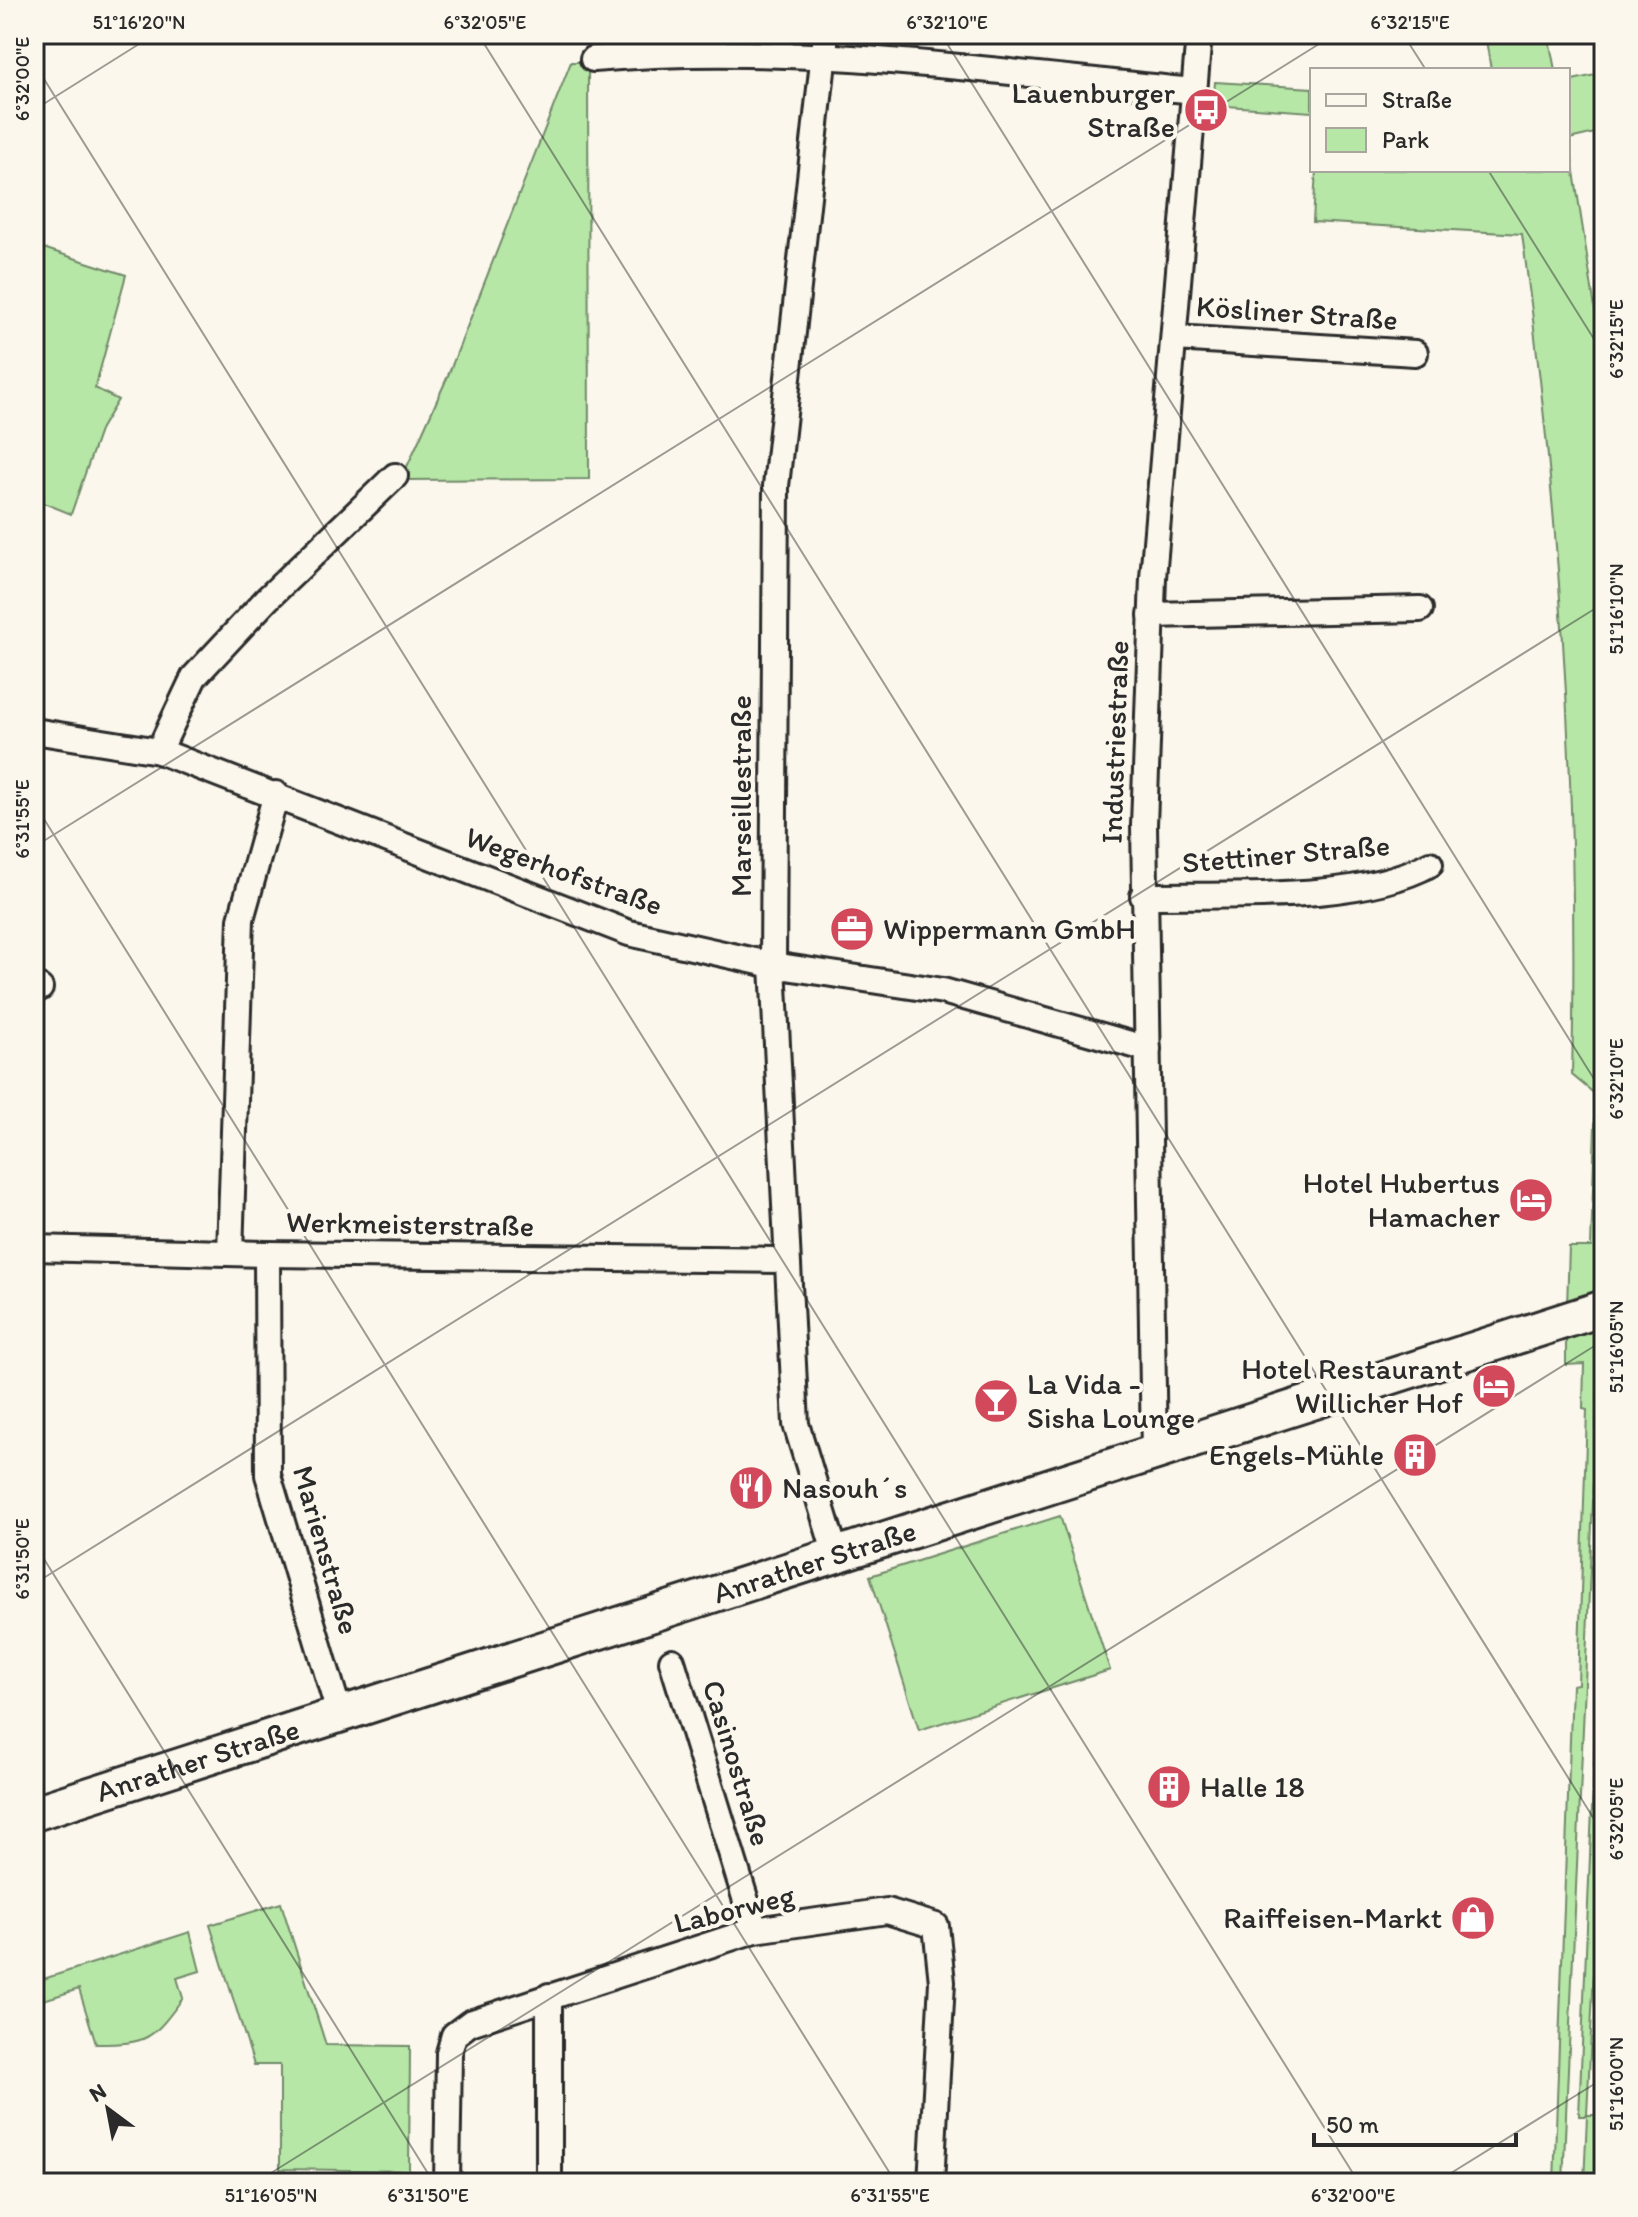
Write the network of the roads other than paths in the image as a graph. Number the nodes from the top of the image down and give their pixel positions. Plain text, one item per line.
1 (1199, 34) edge
2 (824, 45) edge
3 (593, 59) dead end
4 (1194, 91) junction
5 (1175, 338) junction
6 (1415, 353) dead end
7 (395, 476) dead end
8 (1420, 609) dead end
9 (1151, 615) junction
10 (34, 731) edge
11 (159, 751) junction
12 (276, 794) junction
13 (1430, 864) dead end
14 (1143, 896) junction
15 (773, 965) junction
16 (1148, 1049) junction
17 (34, 1248) edge
18 (230, 1253) junction
19 (267, 1254) junction
20 (785, 1260) junction
21 (1600, 1310) edge
22 (1154, 1453) junction
23 (836, 1555) junction
24 (672, 1661) dead end
25 (340, 1716) junction
26 (34, 1813) edge
27 (755, 1930) junction
28 (549, 1996) junction
29 (447, 2183) edge
30 (549, 2183) edge
31 (931, 2183) edge

1 - 4 street, Industriestraße
2 - 3 street
2 - 4 street
2 - 15 street, Marseillestraße
4 - 5 street, Industriestraße
5 - 6 street, Kösliner Straße
5 - 9 street, Industriestraße
7 - 11 street
8 - 9 street
9 - 14 street, Industriestraße
10 - 11 street, Wegerhofstraße
11 - 12 street, Wegerhofstraße
12 - 15 street, Wegerhofstraße
12 - 18 street
13 - 14 street, Stettiner Straße
14 - 16 street, Industriestraße
15 - 16 street, Wegerhofstraße
15 - 20 street, Marseillestraße
16 - 22 street, Industriestraße
17 - 18 street, Werkmeisterstraße
18 - 19 street, Werkmeisterstraße
19 - 20 street, Werkmeisterstraße
19 - 25 street, Marienstraße
20 - 23 street, Marseillestraße
21 - 22 street, Anrather Straße
22 - 23 street, Anrather Straße
23 - 25 street, Anrather Straße
24 - 27 street, Casinostraße
25 - 26 street, Anrather Straße
27 - 28 street, Laborweg
27 - 31 street, Laborweg
28 - 29 street, Laborweg
28 - 30 street

